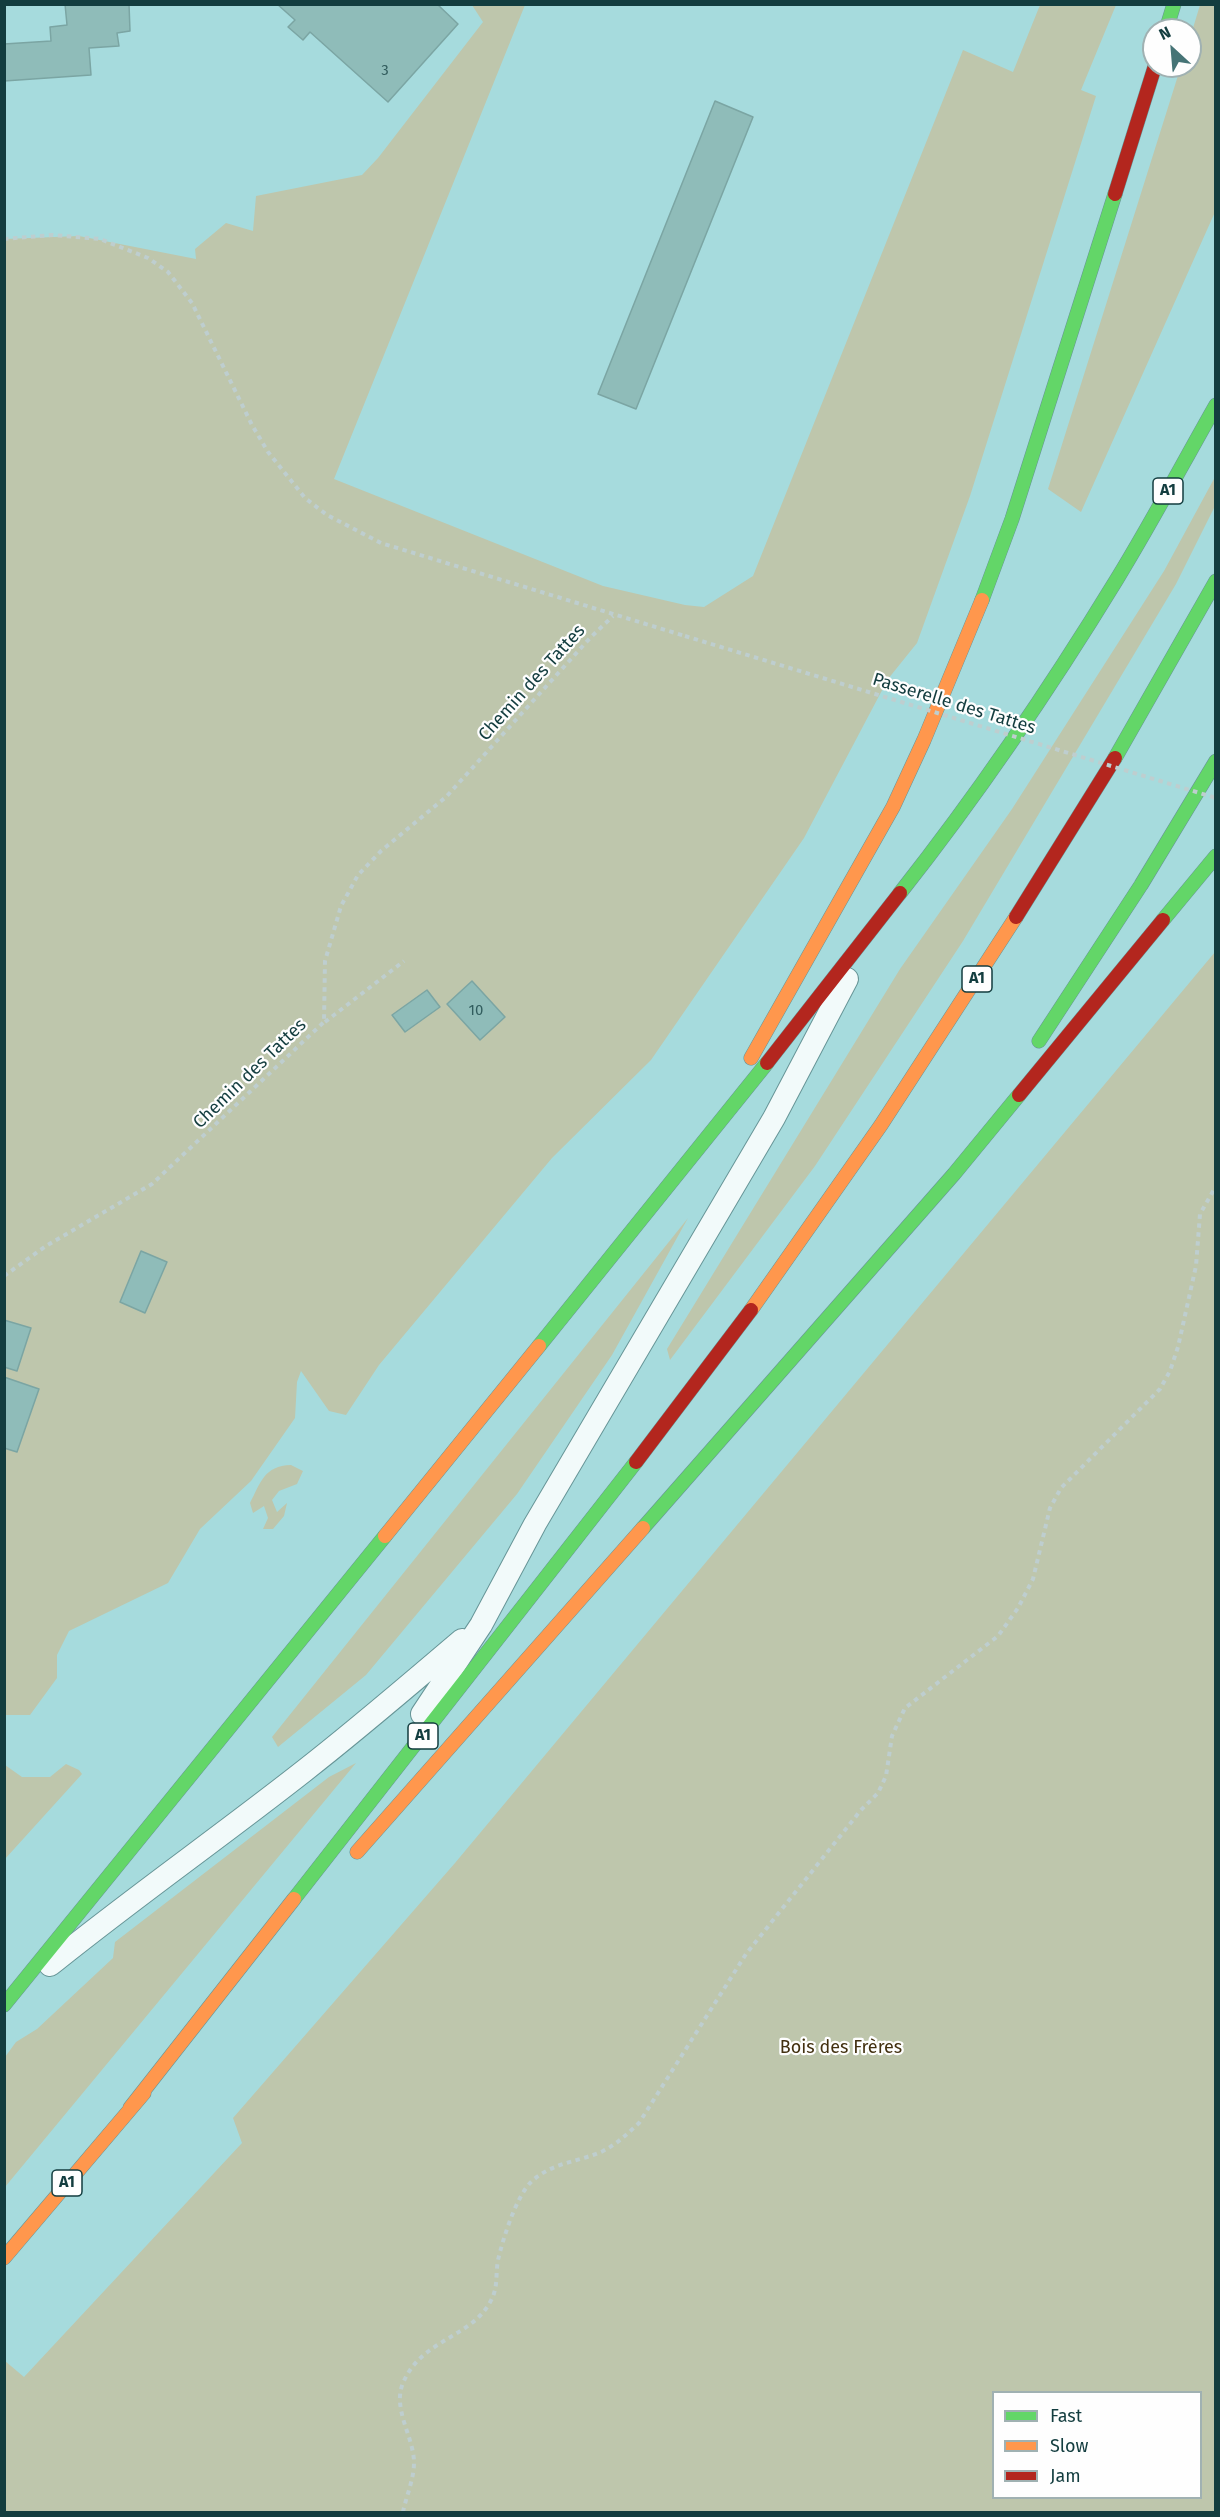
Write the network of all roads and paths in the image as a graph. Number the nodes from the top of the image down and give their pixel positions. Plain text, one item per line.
1 (1151, 78) edge
2 (4, 238) edge
3 (1215, 405) edge
4 (1215, 581) edge
5 (613, 616) junction
6 (685, 636) joint
7 (1215, 761) edge
8 (1215, 798) edge
9 (1215, 856) edge
10 (871, 933) junction
11 (404, 961) dead end
12 (324, 1022) junction
13 (1031, 1054) dead end
14 (1018, 1074) dead end
15 (701, 1147) junction
16 (954, 1174) junction
17 (1215, 1186) edge
18 (4, 1276) edge
19 (594, 1516) junction
20 (481, 1625) junction
21 (339, 1840) junction
22 (348, 1861) dead end
23 (286, 1932) dead end
24 (8, 2001) edge
25 (130, 2108) junction
26 (4, 2258) edge
27 (403, 2512) edge

1 - 15 highway
2 - 5 path, Chemin des Tattes
3 - 10 highway, A1
4 - 19 highway, A1
5 - 6 path, Chemin des Tattes
5 - 12 path, Chemin des Tattes
6 - 8 path, Passerelle des Tattes, bridge
7 - 13 highway
9 - 16 highway
10 - 15 highway, A1
10 - 20 lane
11 - 12 path
12 - 18 path, Chemin des Tattes
14 - 16 highway
15 - 24 highway, A1
16 - 22 highway
17 - 27 path
19 - 20 lane
19 - 21 highway, A1
20 - 21 lane
20 - 24 lane
21 - 25 highway, A1
23 - 25 highway
25 - 26 highway, A1

